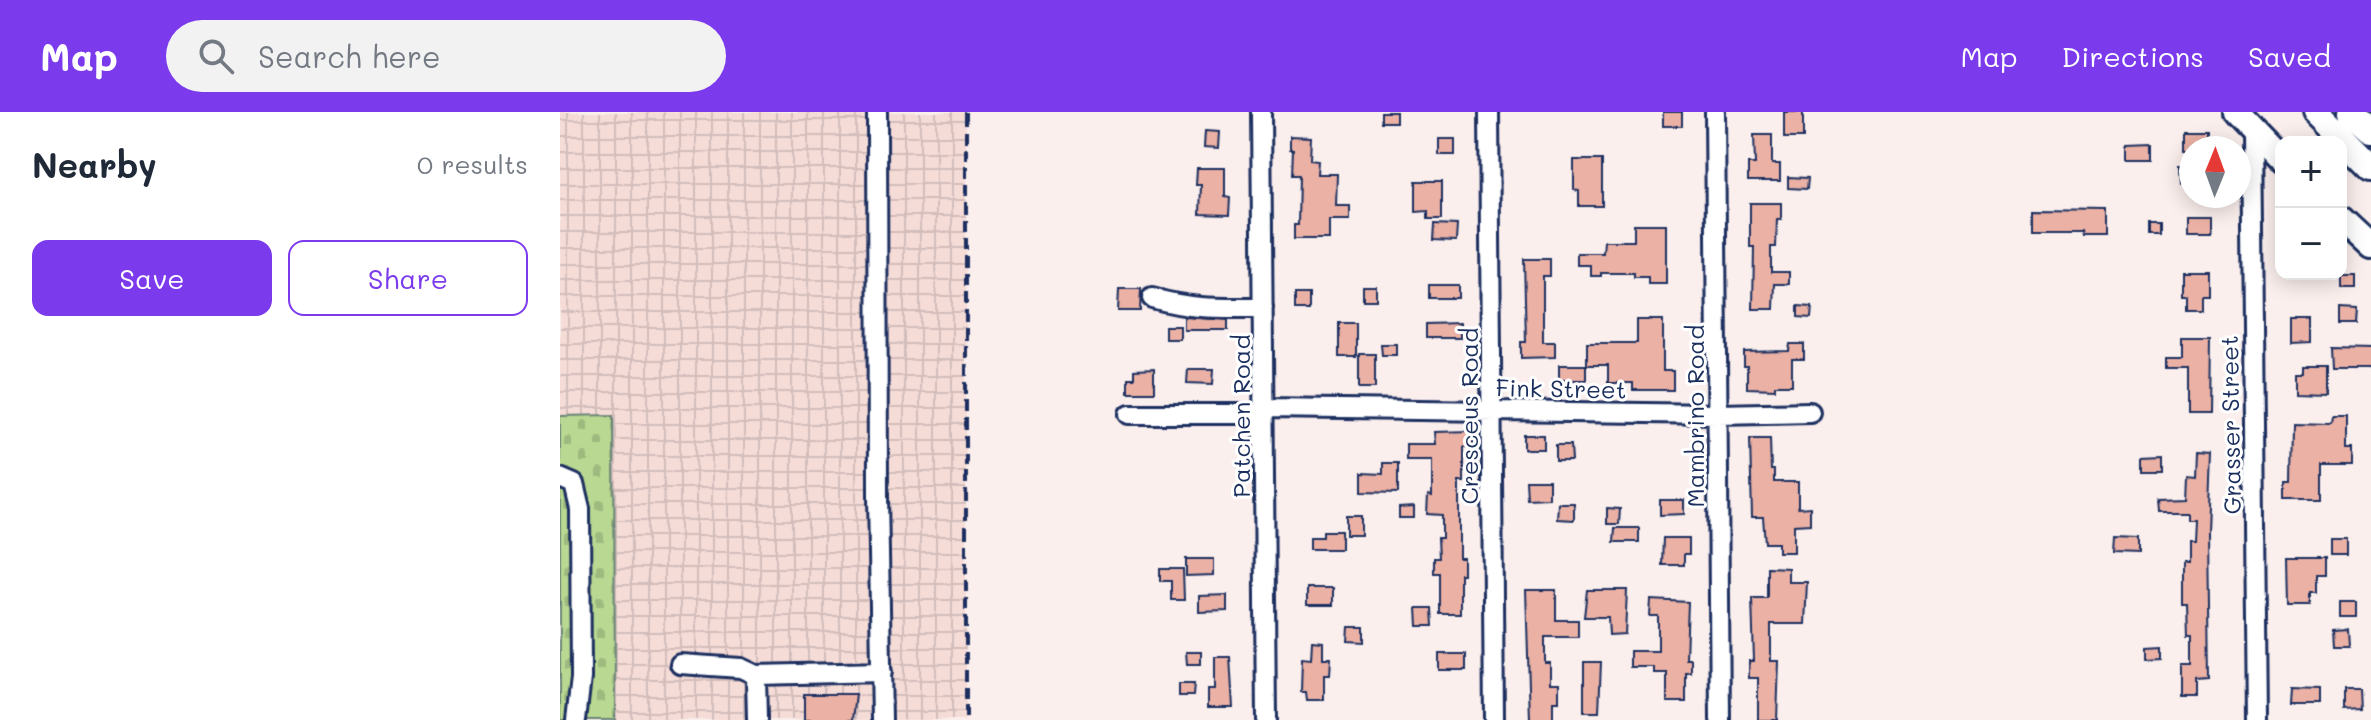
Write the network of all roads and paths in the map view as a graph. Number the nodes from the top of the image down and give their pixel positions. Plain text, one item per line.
1 (877, 112) edge
2 (1261, 112) edge
3 (1489, 112) edge
4 (1715, 112) edge
5 (2316, 112) edge
6 (2352, 112) edge
7 (2243, 121) edge
8 (2371, 129) edge
9 (2275, 154) edge
10 (2371, 167) edge
11 (2347, 225) edge
12 (2371, 247) edge
13 (1152, 298) dead end
14 (1263, 308) junction
15 (1264, 411) junction
16 (1492, 412) junction
17 (1810, 412) dead end
18 (1130, 414) dead end
19 (1718, 414) junction
20 (560, 478) edge
21 (580, 650) junction
22 (560, 651) edge
23 (680, 664) dead end
24 (882, 672) junction
25 (756, 675) junction
26 (576, 720) edge
27 (757, 720) edge
28 (882, 720) edge
29 (1266, 720) edge
30 (1494, 720) edge
31 (1720, 720) edge
32 (2257, 720) edge

1 - 24 street
2 - 14 street, Patchen Road
3 - 16 street, Cresceus Road
4 - 19 street, Mambrino Road
5 - 10 highway
6 - 8 highway
7 - 9 main road
7 - 32 street, Grasser Street
11 - 12 main road
13 - 14 street
14 - 15 street, Patchen Road
15 - 16 street, Fink Street
15 - 18 street, Fink Street
15 - 29 street, Patchen Road
16 - 19 street, Fink Street
16 - 30 street, Cresceus Road
17 - 19 street, Fink Street
19 - 31 street, Mambrino Road
20 - 21 street
21 - 22 street
21 - 26 street
23 - 25 street
24 - 25 street
24 - 28 street
25 - 27 street

